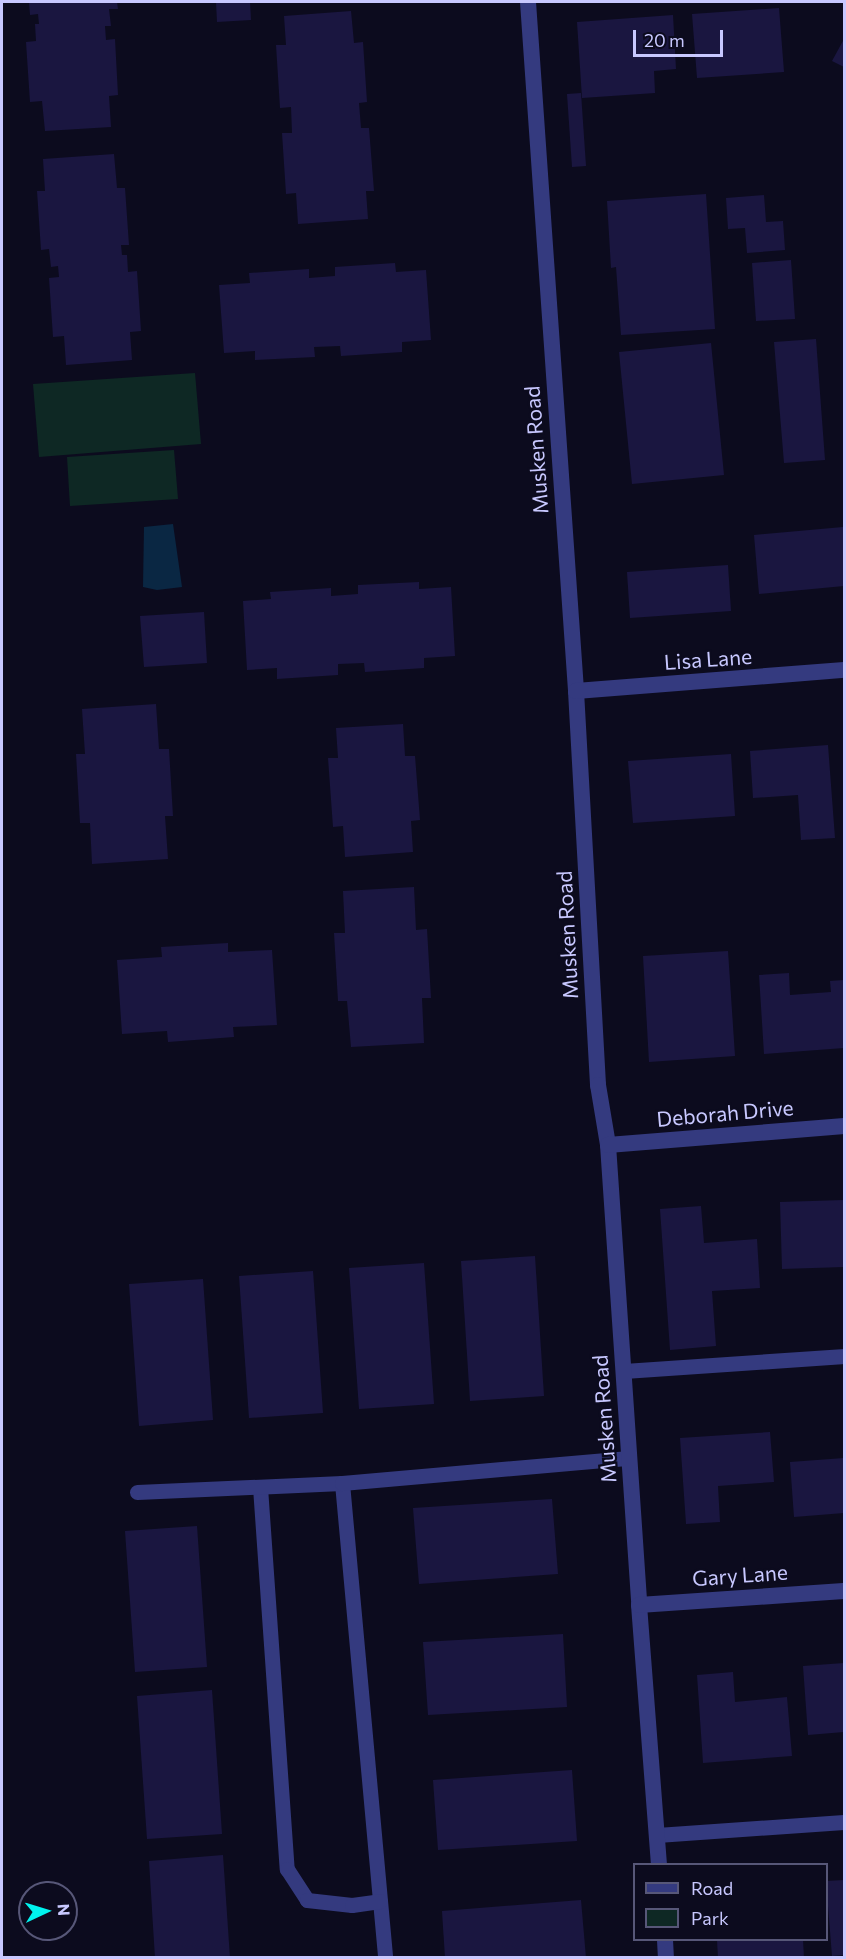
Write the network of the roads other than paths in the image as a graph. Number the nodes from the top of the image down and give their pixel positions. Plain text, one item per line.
1 (528, 2) edge
2 (844, 670) edge
3 (576, 691) junction
4 (844, 1126) edge
5 (608, 1145) junction
6 (844, 1356) edge
7 (624, 1371) junction
8 (629, 1458) junction
9 (342, 1483) junction
10 (260, 1487) junction
11 (137, 1492) dead end
12 (844, 1591) edge
13 (639, 1605) junction
14 (844, 1822) edge
15 (657, 1835) junction
16 (659, 1863) edge
17 (380, 1902) junction
18 (665, 1941) edge
19 (385, 1958) edge
20 (666, 1958) edge

1 - 3 street, Musken Road
2 - 3 street, Lisa Lane
3 - 5 street, Musken Road
4 - 5 street, Deborah Drive
5 - 7 street, Musken Road
6 - 7 lane
7 - 8 street, Musken Road
8 - 9 lane
8 - 13 street, Musken Road
9 - 10 lane
9 - 17 lane
10 - 11 lane
10 - 17 lane
12 - 13 street, Gary Lane
13 - 15 street, Musken Road
14 - 15 lane
15 - 16 street, Musken Road
17 - 19 lane
18 - 20 street

